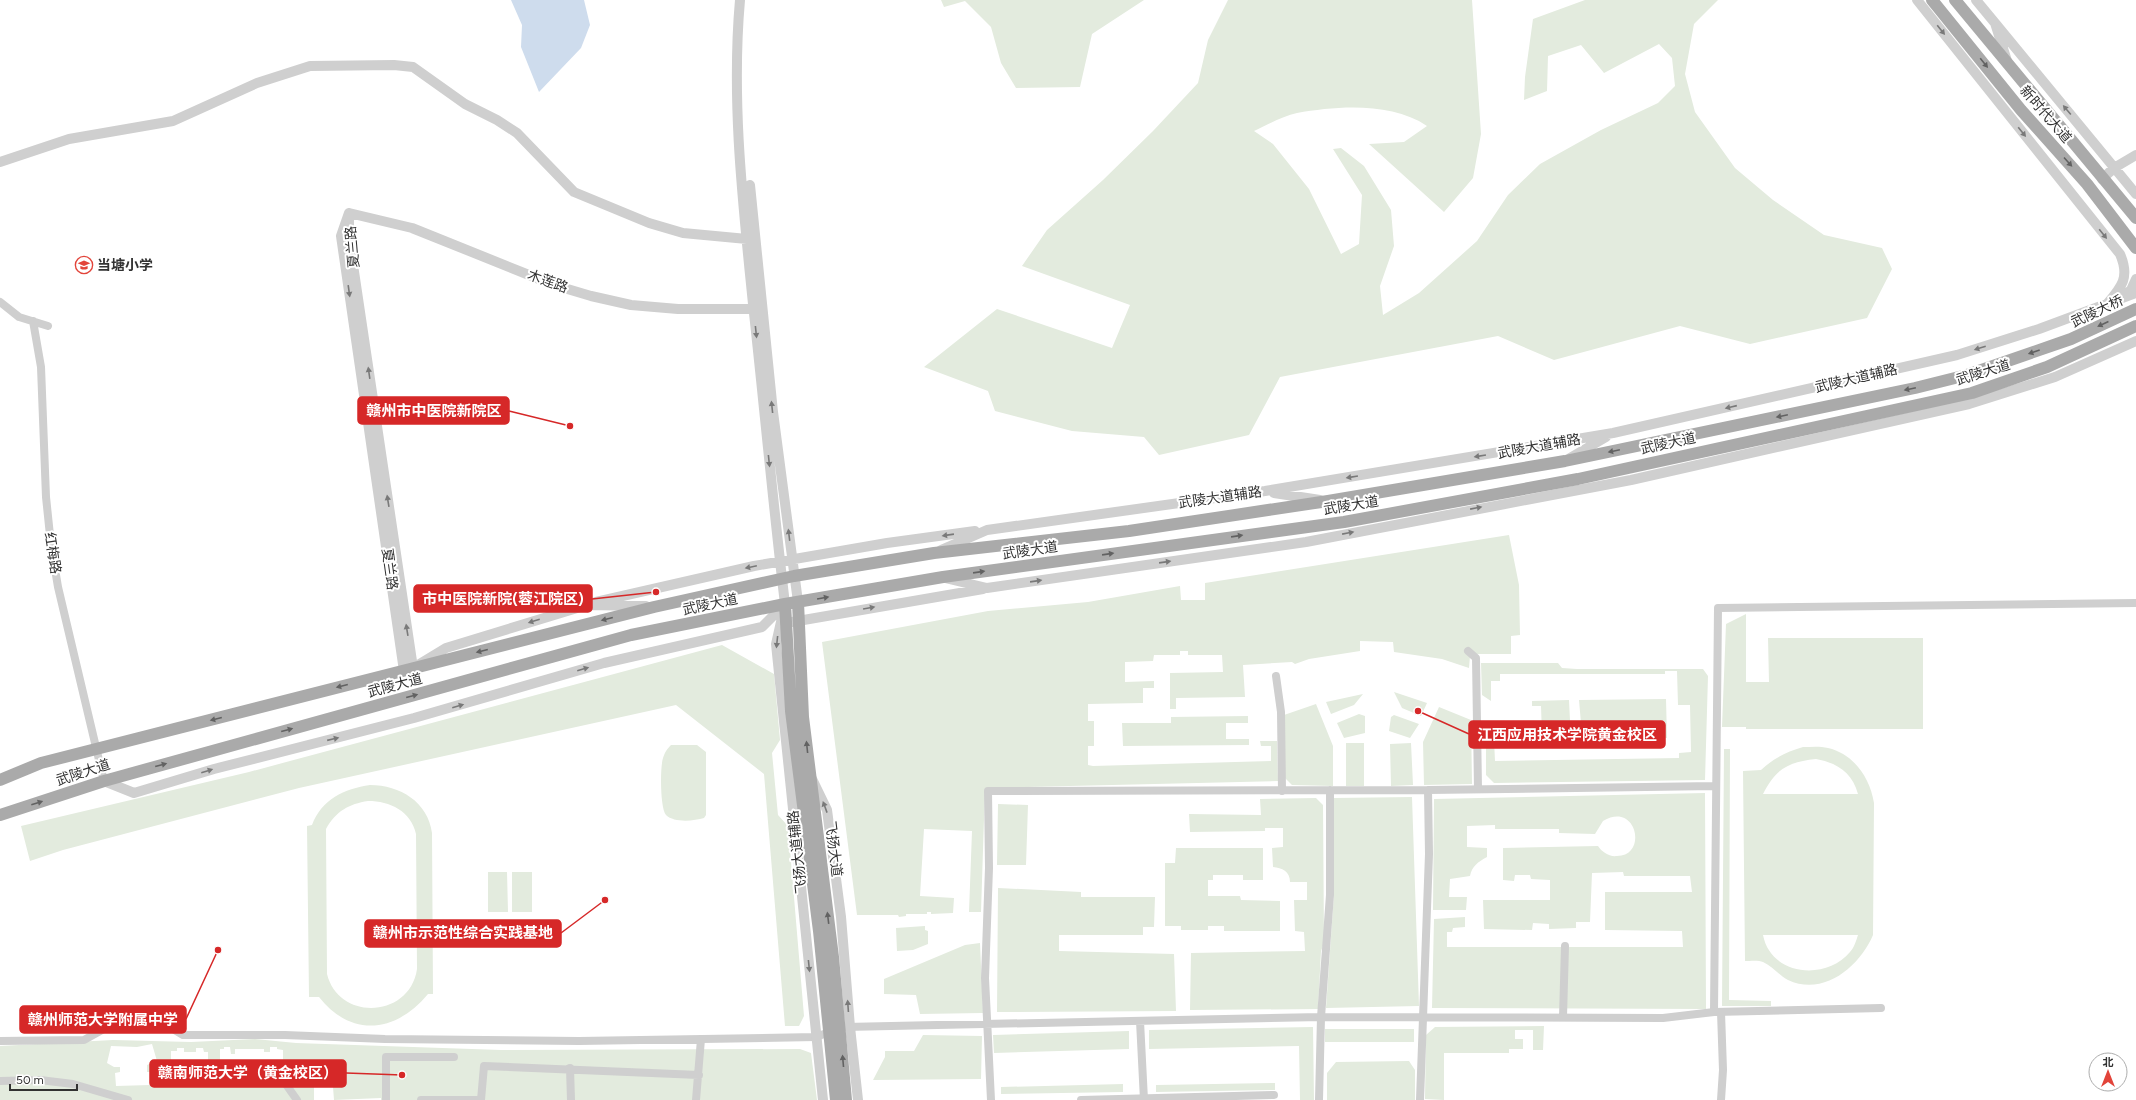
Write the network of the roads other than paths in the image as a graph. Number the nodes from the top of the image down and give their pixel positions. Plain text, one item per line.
1 (740, 0) edge
2 (746, 0) edge
3 (1917, 0) edge
4 (1932, 0) edge
5 (1956, 0) edge
6 (1976, 0) edge
7 (1995, 23) junction
8 (2007, 61) junction
9 (1990, 92) junction
10 (2021, 110) junction
11 (2136, 155) edge
12 (0, 162) edge
13 (2114, 168) junction
14 (2102, 180) junction
15 (2136, 194) edge
16 (350, 213) joint
17 (2136, 218) edge
18 (747, 238) junction
19 (2136, 248) edge
20 (2136, 279) edge
21 (2136, 293) edge
22 (2118, 300) junction
23 (0, 302) edge
24 (2106, 305) junction
25 (754, 309) junction
26 (2136, 309) edge
27 (33, 321) junction
28 (48, 326) dead end
29 (2136, 326) edge
30 (2071, 339) joint
31 (2136, 341) edge
32 (2073, 354) joint
33 (1613, 433) junction
34 (1565, 461) junction
35 (1578, 478) junction
36 (1631, 480) junction
37 (1265, 491) junction
38 (1328, 501) junction
39 (1344, 522) junction
40 (987, 530) junction
41 (1306, 542) junction
42 (934, 553) junction
43 (792, 559) junction
44 (780, 562) junction
45 (794, 576) junction
46 (943, 577) junction
47 (782, 579) junction
48 (987, 588) junction
49 (798, 602) junction
50 (785, 604) junction
51 (2136, 604) edge
52 (588, 605) junction
53 (654, 607) junction
54 (799, 621) junction
55 (783, 623) junction
56 (762, 627) junction
57 (1468, 651) dead end
58 (409, 669) junction
59 (1276, 676) dead end
60 (95, 750) junction
61 (810, 773) junction
62 (0, 780) edge
63 (104, 781) junction
64 (1715, 786) junction
65 (1478, 789) junction
66 (1330, 790) junction
67 (1428, 790) junction
68 (1282, 791) junction
69 (0, 815) edge
70 (841, 917) junction
71 (1565, 946) dead end
72 (833, 957) junction
73 (1881, 1008) dead end
74 (1718, 1012) junction
75 (1321, 1017) junction
76 (1424, 1017) junction
77 (1563, 1017) junction
78 (1140, 1021) junction
79 (987, 1023) junction
80 (845, 1027) junction
81 (828, 1032) junction
82 (816, 1037) junction
83 (700, 1039) junction
84 (0, 1041) edge
85 (454, 1057) dead end
86 (570, 1068) junction
87 (698, 1075) junction
88 (0, 1081) edge
89 (177, 1081) dead end
90 (1274, 1095) dead end
91 (835, 1098) edge
92 (1144, 1099) edge
93 (128, 1100) edge
94 (297, 1100) edge
95 (386, 1100) edge
96 (421, 1100) edge
97 (481, 1100) edge
98 (571, 1100) edge
99 (696, 1100) edge
100 (823, 1100) edge
101 (846, 1100) edge
102 (858, 1100) edge
103 (991, 1100) edge
104 (1082, 1100) edge
105 (1319, 1100) edge
106 (1420, 1100) edge
107 (1721, 1100) edge

1 - 18 street
43 -> 2 street
3 -> 9 street
4 -> 10 main road, 新时代大道
5 - 8 main road, 新时代大道
6 - 7 street
7 - 8 street
13 -> 7 street
8 - 14 main road, 新时代大道
9 - 10 street
9 -> 24 street
10 -> 19 main road, 新时代大道
11 - 13 street
12 - 18 street
13 - 14 street
13 - 15 street
14 - 17 main road, 新时代大道
16 - 25 street, 木莲路
16 - 58 street, 夏兰路
18 - 25 street
20 - 22 street
21 - 22 street, 武陵大道辅路
22 - 24 street, 武陵大道辅路
23 - 27 street
24 -> 33 street, 武陵大道辅路
25 -> 44 street
26 -> 30 main road, 武陵大桥
27 - 28 street
27 - 60 street, 红梅路
29 - 32 main road, 武陵大桥
30 -> 34 main road, 武陵大道
31 - 36 street
32 - 35 main road, 武陵大道
33 - 34 street
33 -> 37 street, 武陵大道辅路
34 - 38 main road, 武陵大道
35 - 36 street
35 - 39 main road, 武陵大道
41 -> 36 street
37 - 38 street
37 - 40 street, 武陵大道辅路
38 - 42 main road, 武陵大道
39 - 41 street
46 -> 39 main road, 武陵大道
40 - 42 street, 武陵大道辅路
40 -> 43 street
48 -> 41 street
42 - 45 main road, 武陵大道
43 - 44 street
43 - 45 street
44 - 47 street
44 -> 52 street
45 - 47 main road, 武陵大道
45 - 49 street
46 - 48 street
49 -> 46 main road, 武陵大道
47 - 50 street
47 - 53 main road, 武陵大道
54 -> 48 street
49 - 50 main road, 武陵大道
49 - 54 main road, 飞扬大道
50 - 55 main road, 飞扬大道
50 - 56 street
63 -> 50 main road, 武陵大道
51 - 64 street
52 - 53 street
52 -> 58 street
53 -> 58 main road, 武陵大道
54 - 55 street
61 -> 54 main road, 飞扬大道
55 - 56 street
55 - 81 main road, 飞扬大道
55 -> 82 street, 飞扬大道辅路
63 -> 56 street
57 - 65 street
58 -> 60 main road, 武陵大道
59 - 68 street
60 - 62 main road, 武陵大道
60 - 63 street, 红梅路
70 -> 61 street
72 -> 61 main road, 飞扬大道
69 -> 63 main road, 武陵大道
64 - 65 street
64 - 74 street
65 - 67 street
66 - 67 street
66 - 68 street
66 - 75 street
67 - 76 street
68 - 79 street
70 - 72 street
80 -> 70 street
71 - 77 street
72 - 80 main road, 飞扬大道
73 - 74 street
74 - 77 street
74 - 107 street
75 - 76 street
75 - 78 street
75 - 105 street
76 - 77 street
76 - 106 street
78 - 79 street
78 - 92 street
79 - 80 street
79 - 103 street
80 - 81 street
101 -> 80 main road, 飞扬大道
80 - 102 street
81 - 82 street
81 - 91 main road, 飞扬大道
82 - 83 street
82 - 100 street, 飞扬大道辅路
83 - 84 street
83 - 87 street
85 - 95 street
86 - 87 street
86 - 97 street
86 - 98 street
87 - 99 street
88 - 93 street
89 - 94 street
90 - 92 street
92 - 104 street
96 - 97 street

